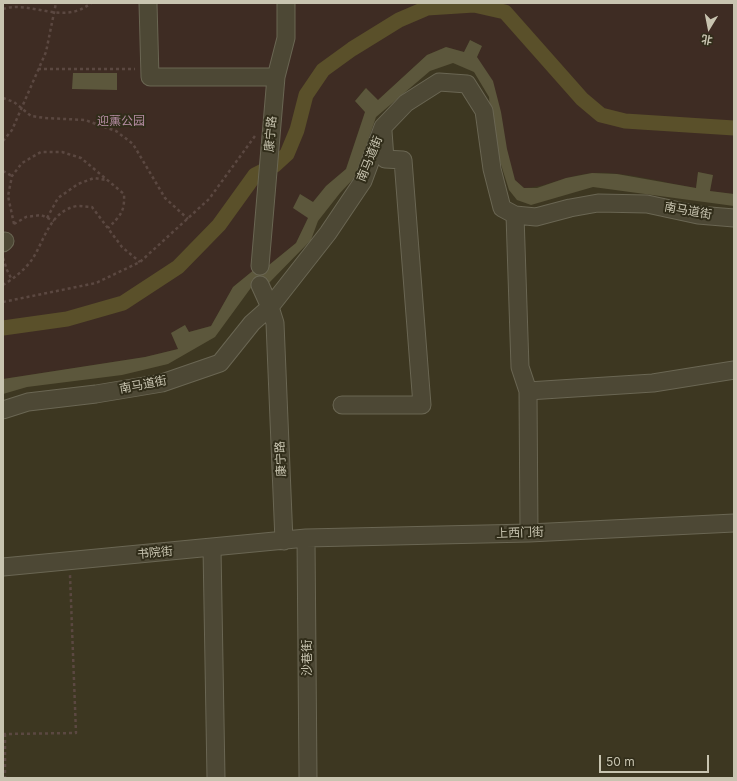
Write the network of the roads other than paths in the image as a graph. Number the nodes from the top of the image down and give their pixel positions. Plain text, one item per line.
1 (148, 3) edge
2 (286, 3) edge
3 (276, 77) junction
4 (383, 127) junction
5 (515, 215) junction
6 (734, 218) edge
7 (260, 266) dead end
8 (260, 285) dead end
9 (270, 308) junction
10 (734, 370) edge
11 (528, 391) junction
12 (342, 404) dead end
13 (3, 410) edge
14 (734, 524) edge
15 (529, 533) junction
16 (306, 538) junction
17 (284, 541) junction
18 (212, 548) junction
19 (3, 567) edge
20 (216, 778) edge
21 (308, 778) edge

1 - 3 street
2 - 3 street, 康宁路
3 - 7 street, 康宁路
4 - 5 street, 南马道街
4 - 9 street, 南马道街
4 - 12 street
5 - 6 street, 南马道街
5 - 11 street
8 - 9 street, 康宁路
9 - 13 street, 南马道街
9 - 17 street, 康宁路
10 - 11 street
11 - 15 street
14 - 15 street, 上西门街
15 - 16 street, 上西门街
16 - 17 street, 书院街
16 - 21 street, 沙巷街
17 - 18 street, 书院街
18 - 19 street, 书院街
18 - 20 street

